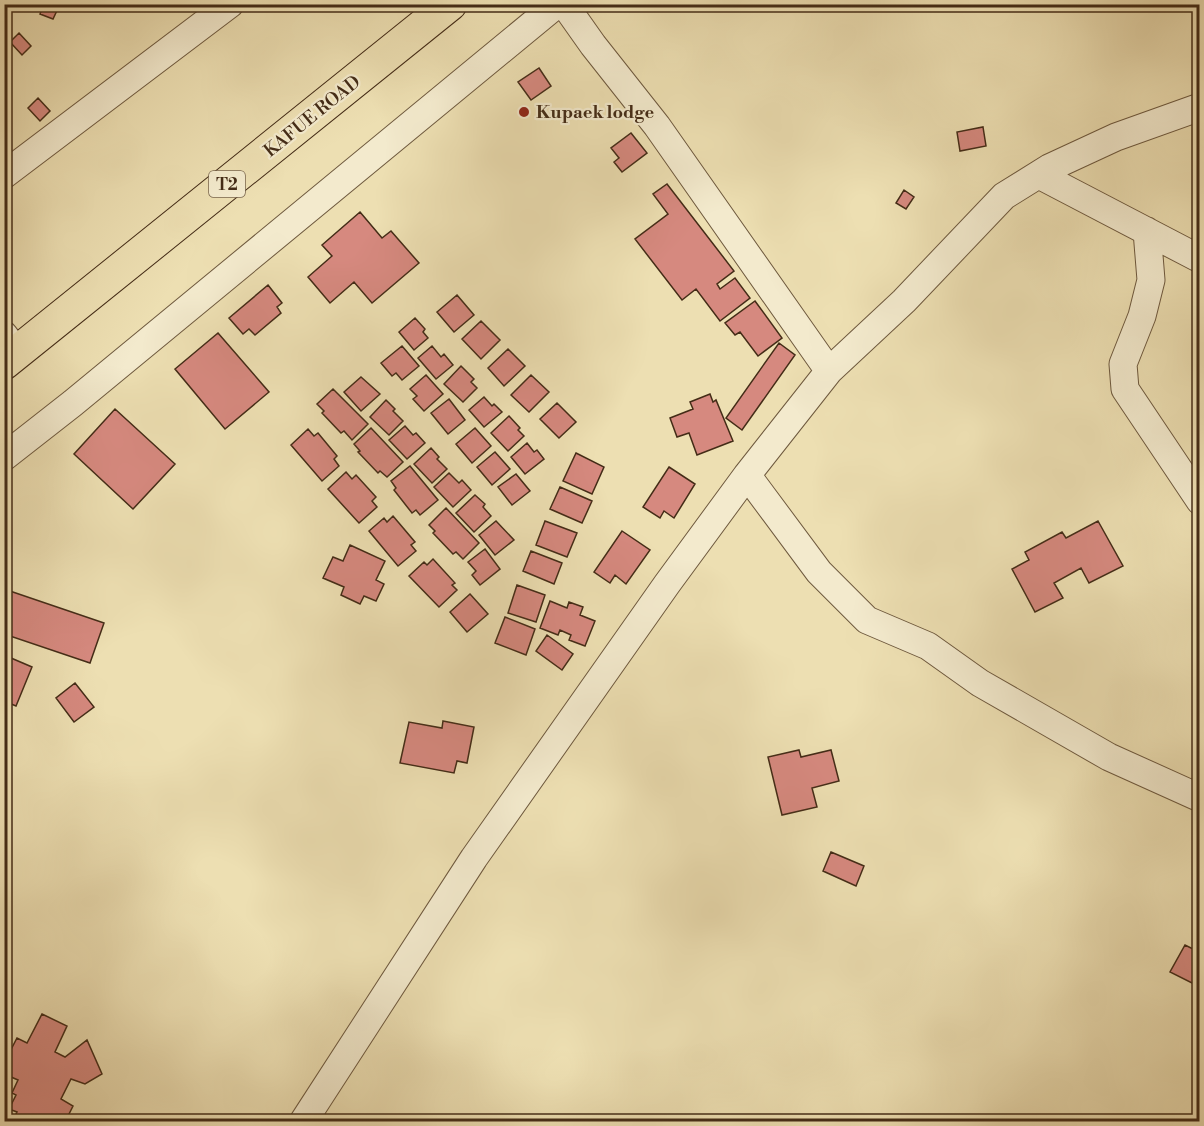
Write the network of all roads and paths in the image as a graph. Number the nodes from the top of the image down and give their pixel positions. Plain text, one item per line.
1 (230, 4) edge
2 (450, 4) edge
3 (557, 4) edge
4 (564, 4) edge
5 (1200, 107) edge
6 (4, 175) edge
7 (1039, 175) junction
8 (1148, 231) junction
9 (1200, 259) edge
10 (9, 351) edge
11 (829, 371) junction
12 (5, 456) edge
13 (747, 475) junction
14 (1200, 501) edge
15 (1200, 798) edge
16 (303, 1122) edge

1 - 6 street
2 - 10 highway, KAFUE ROAD / T2
3 - 12 street
4 - 11 street
5 - 7 street
7 - 8 street
7 - 11 street
8 - 9 street
8 - 14 street
11 - 13 street
13 - 15 street
13 - 16 street

